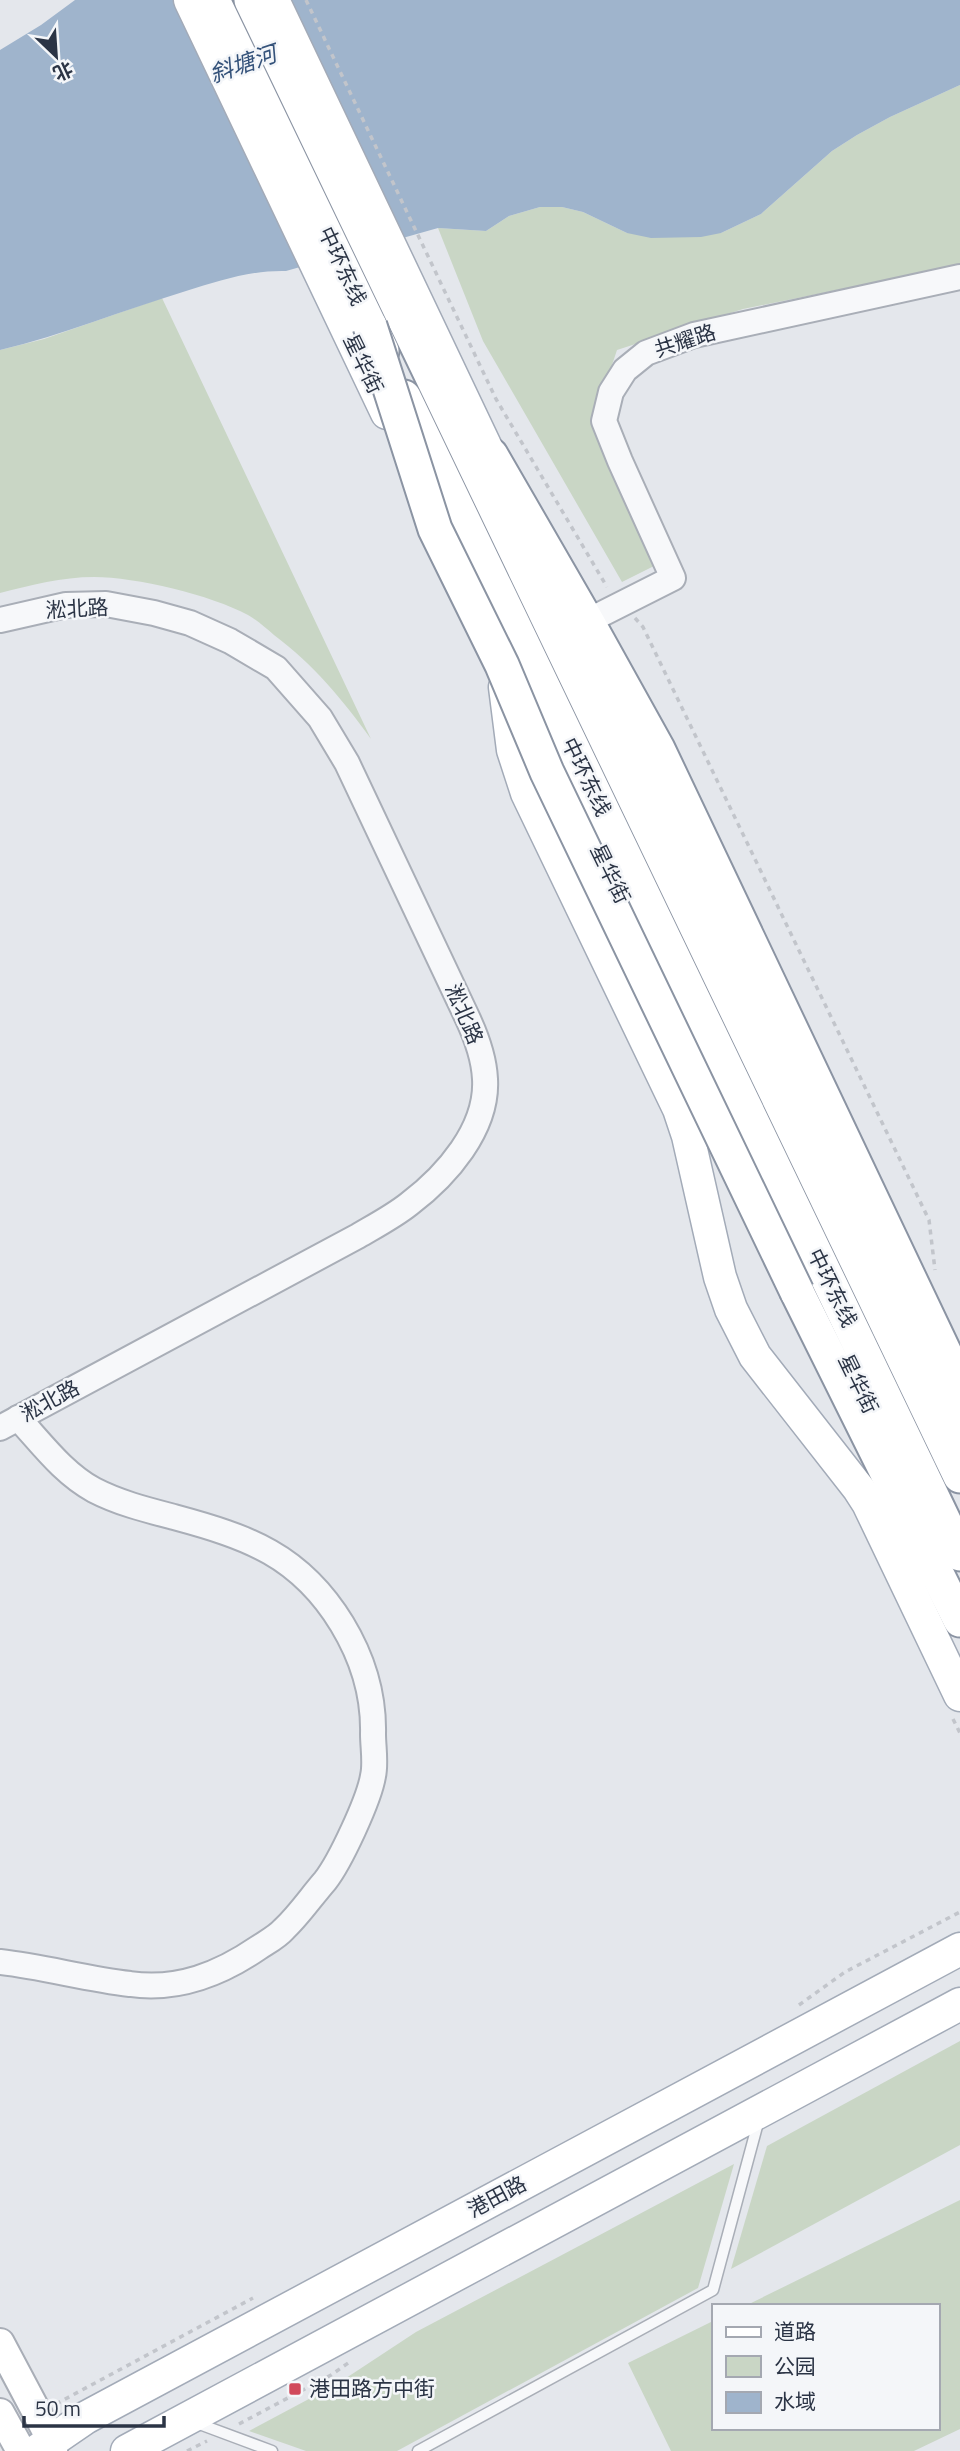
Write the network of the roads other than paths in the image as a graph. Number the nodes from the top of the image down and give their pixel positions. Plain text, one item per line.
1 (190, 0) edge
2 (213, 0) edge
3 (251, 0) edge
4 (273, 0) edge
5 (960, 277) edge
6 (370, 326) junction
7 (484, 444) joint
8 (0, 620) edge
9 (580, 626) junction
10 (499, 644) junction
11 (960, 1385) edge
12 (9, 1423) edge
13 (960, 1437) edge
14 (960, 1476) edge
15 (960, 1554) edge
16 (960, 1595) edge
17 (960, 1620) edge
18 (960, 1695) edge
19 (960, 1949) edge
20 (0, 1962) edge
21 (960, 2004) edge
22 (761, 2110) junction
23 (0, 2343) edge
24 (0, 2413) edge
25 (187, 2419) junction
26 (47, 2448) edge
27 (21, 2451) edge
28 (127, 2451) edge
29 (272, 2451) edge
30 (418, 2451) edge

1 - 10 main road, 星华街
2 - 6 highway, 中环东线
3 - 14 highway, 中环东线
4 - 7 main road
5 - 9 street, 共耀路
6 - 15 highway, 中环东线, bridge
6 - 17 highway, bridge
7 - 9 highway
8 - 12 street, 淞北路
9 - 11 highway
9 - 13 main road
10 - 16 main road, 星华街
10 - 18 main road
12 - 20 street
19 - 26 main road, 港田路
21 - 22 main road
22 - 25 main road
22 - 30 lane
23 - 26 main road
24 - 27 main road
25 - 28 main road
25 - 29 lane

